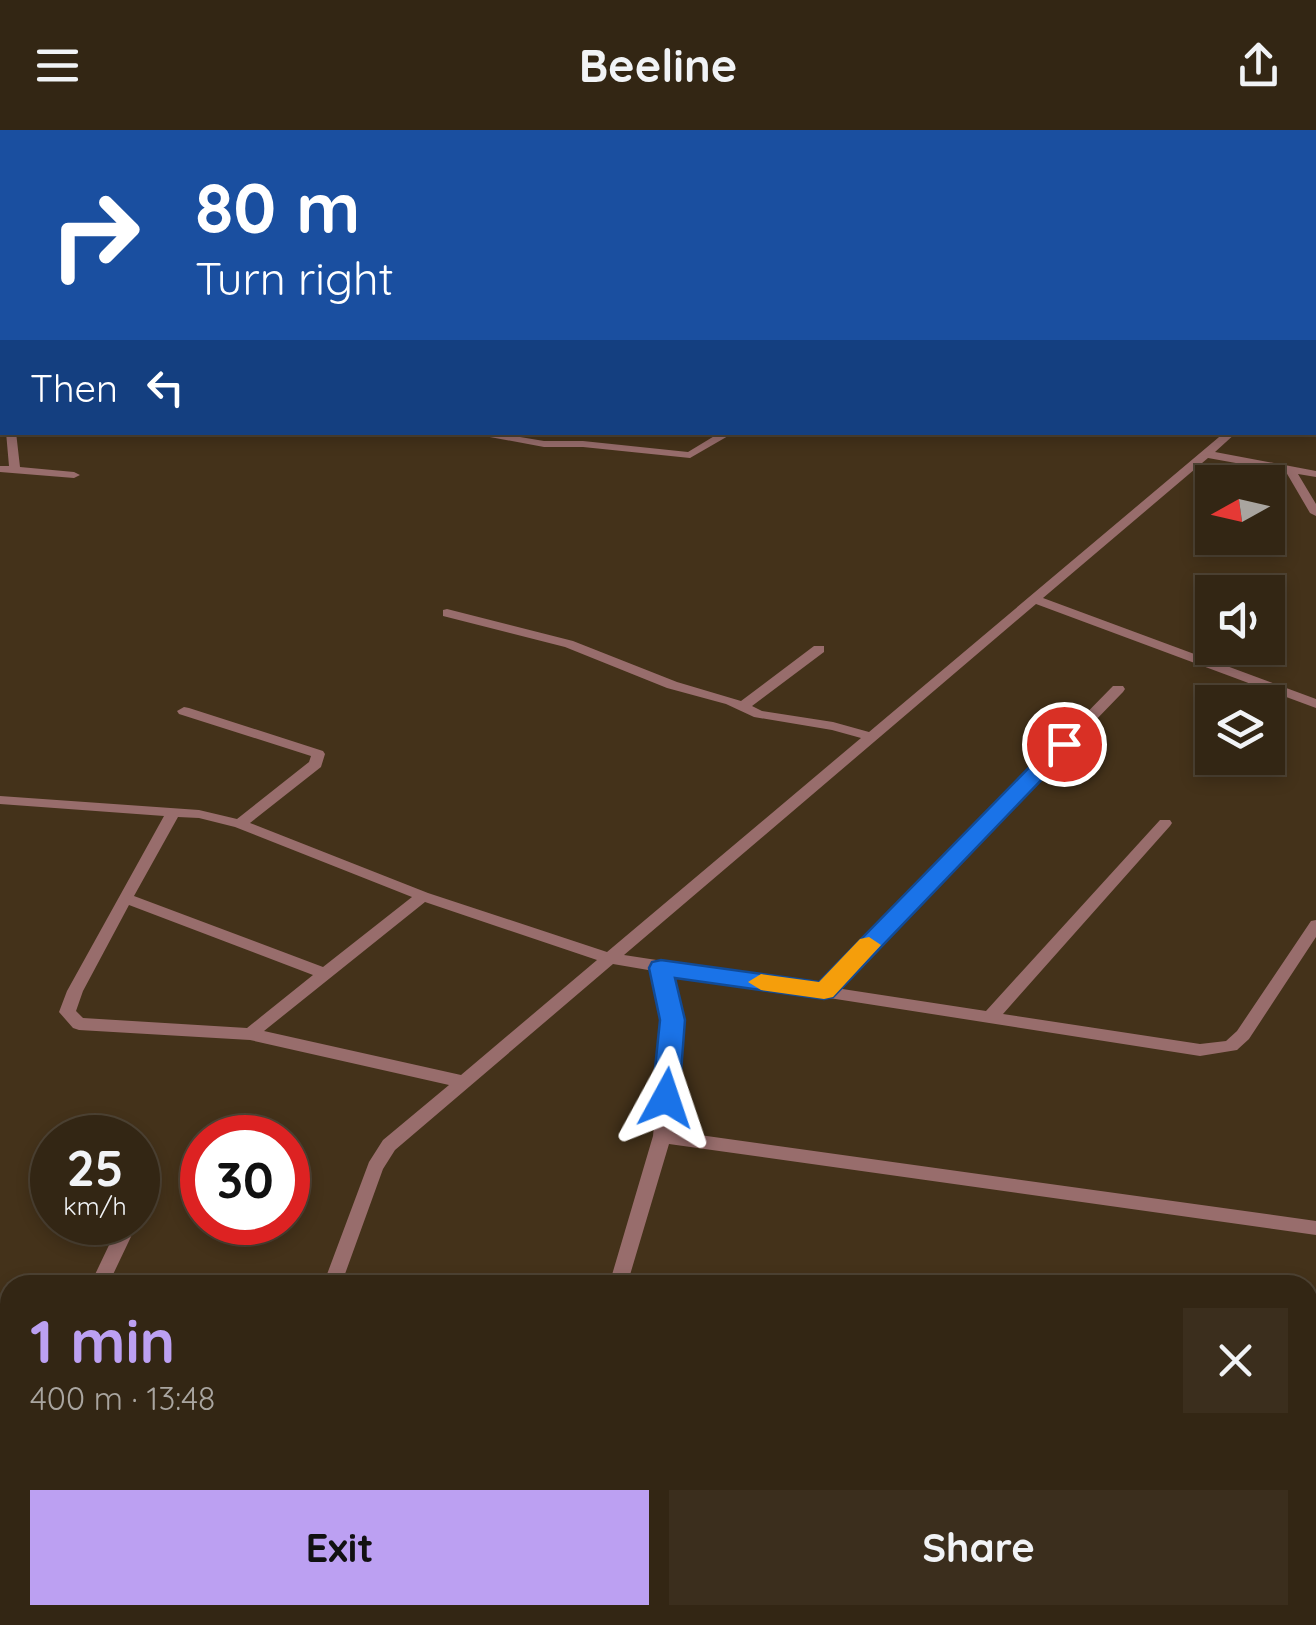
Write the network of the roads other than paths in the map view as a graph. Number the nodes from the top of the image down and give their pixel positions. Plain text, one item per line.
1 (11, 435) edge
2 (487, 435) edge
3 (725, 435) edge
4 (1229, 435) edge
5 (1207, 454) junction
6 (0, 469) edge
7 (15, 470) junction
8 (1291, 472) junction
9 (1316, 474) edge
10 (74, 475) dead end
11 (1316, 514) edge
12 (1036, 600) junction
13 (447, 613) dead end
14 (819, 649) dead end
15 (1118, 689) dead end
16 (1316, 704) edge
17 (743, 706) junction
18 (184, 712) dead end
19 (872, 736) junction
20 (0, 800) edge
21 (173, 812) junction
22 (1165, 823) dead end
23 (240, 824) junction
24 (423, 896) junction
25 (127, 899) junction
26 (1316, 925) edge
27 (607, 958) junction
28 (661, 968) junction
29 (326, 974) junction
30 (824, 991) junction
31 (991, 1016) junction
32 (250, 1034) junction
33 (465, 1082) junction
34 (662, 1136) junction
35 (1316, 1228) edge
36 (118, 1245) edge
37 (104, 1275) edge
38 (336, 1275) edge
39 (621, 1275) edge

1 - 7 street
2 - 3 street
4 - 5 street
5 - 8 street
5 - 12 street
6 - 7 street
7 - 10 street
8 - 9 street
8 - 11 street
12 - 16 street
12 - 19 street
13 - 17 street
14 - 17 street
15 - 30 street
17 - 19 street
18 - 23 street
19 - 27 street
20 - 21 street
21 - 23 street
21 - 25 street
22 - 31 street
23 - 24 street
24 - 27 street
24 - 29 street
25 - 29 street
25 - 32 street
26 - 31 street
27 - 28 street
27 - 33 street
28 - 30 street
28 - 34 street
29 - 32 street
30 - 31 street
32 - 33 street
33 - 38 street
34 - 35 street
34 - 39 street
36 - 37 street

